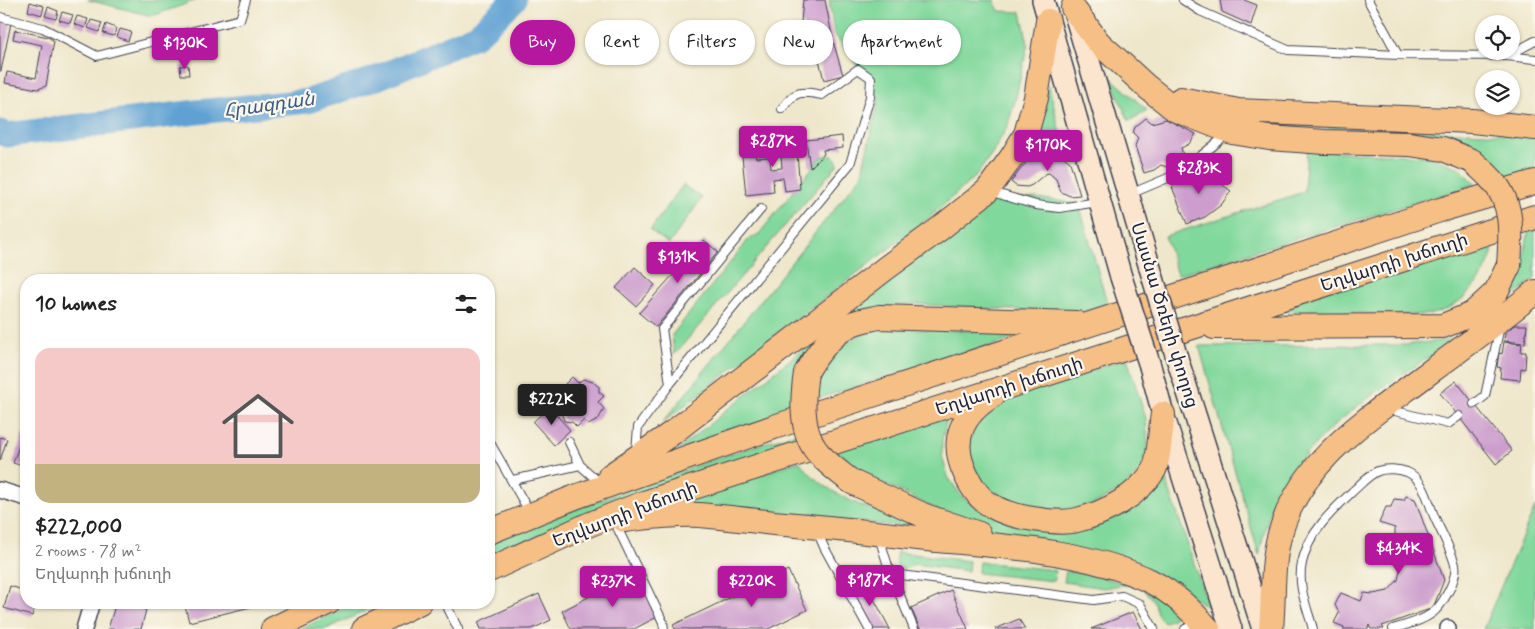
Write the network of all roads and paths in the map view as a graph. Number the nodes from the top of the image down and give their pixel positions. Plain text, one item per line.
1 (246, 0) edge
2 (1183, 0) edge
3 (1368, 0) edge
4 (1072, 4) edge
5 (1045, 11) edge
6 (0, 17) edge
7 (1535, 41) edge
8 (1520, 49) edge
9 (1398, 55) junction
10 (1475, 56) edge
11 (1520, 57) edge
12 (1535, 59) edge
13 (1147, 87) junction
14 (782, 109) dead end
15 (1535, 128) edge
16 (1232, 132) junction
17 (1535, 182) edge
18 (987, 191) junction
19 (1128, 195) junction
20 (1100, 202) junction
21 (761, 209) dead end
22 (1535, 217) edge
23 (1535, 292) edge
24 (1502, 319) junction
25 (1093, 324) junction
26 (1190, 328) junction
27 (670, 384) junction
28 (1005, 387) junction
29 (1474, 404) dead end
30 (1383, 408) junction
31 (1163, 414) junction
32 (1459, 416) dead end
33 (569, 442) dead end
34 (495, 451) edge
35 (635, 459) junction
36 (580, 465) junction
37 (513, 480) junction
38 (600, 482) junction
39 (0, 490) edge
40 (20, 496) edge
41 (575, 497) junction
42 (531, 515) junction
43 (615, 522) junction
44 (588, 525) junction
45 (815, 527) junction
46 (495, 530) edge
47 (877, 533) junction
48 (1039, 552) junction
49 (495, 567) edge
50 (889, 569) junction
51 (90, 609) edge
52 (314, 609) edge
53 (405, 609) edge
54 (448, 609) edge
55 (1198, 626) edge
56 (84, 629) edge
57 (273, 629) edge
58 (364, 629) edge
59 (458, 629) edge
60 (664, 629) edge
61 (869, 629) edge
62 (914, 629) edge
63 (1154, 629) edge
64 (1231, 629) edge
65 (1263, 629) edge
66 (1271, 629) edge
67 (1313, 629) edge
68 (1393, 629) edge

1 - 6 lane
2 - 9 lane
3 - 9 lane
4 - 13 main road
4 - 19 main road, Սասնա Ծռերի փողոց
5 - 18 main road
5 - 20 main road, Սասնա Ծռերի փողոց
7 - 8 lane
9 - 10 lane
11 - 12 lane
13 - 15 main road
13 - 16 main road
14 - 27 lane
16 - 19 lane
16 - 26 main road, bridge
17 - 25 main road, Եղվարդի խճուղի
18 - 20 lane
18 - 35 main road
19 - 65 main road, Սասնա Ծռերի փողոց, bridge
20 - 31 main road, Սասնա Ծռերի փողոց, bridge
21 - 27 lane
22 - 26 main road, Եղվարդի խճուղի
23 - 24 main road
24 - 29 lane
24 - 30 main road
25 - 41 main road, Եղվարդի խճուղի
25 - 48 main road, bridge
26 - 28 main road, Եղվարդի խճուղի
27 - 35 lane
28 - 31 main road
28 - 44 main road, Եղվարդի խճուղի
30 - 32 lane
30 - 66 main road
31 - 64 main road, Սասնա Ծռերի փողոց
33 - 36 lane
34 - 37 lane
35 - 38 main road
36 - 37 lane
36 - 38 lane
37 - 42 lane
38 - 41 main road
39 - 40 street
41 - 42 main road, Եղվարդի խճուղի
42 - 46 main road, Եղվարդի խճուղի
43 - 44 main road
43 - 45 main road
43 - 60 lane
44 - 49 main road, Եղվարդի խճուղի
45 - 47 main road
45 - 61 lane
47 - 48 main road
47 - 50 lane
48 - 55 main road
50 - 62 lane
50 - 63 lane
51 - 56 street
52 - 57 main road
53 - 58 main road
54 - 59 lane
67 - 68 lane

